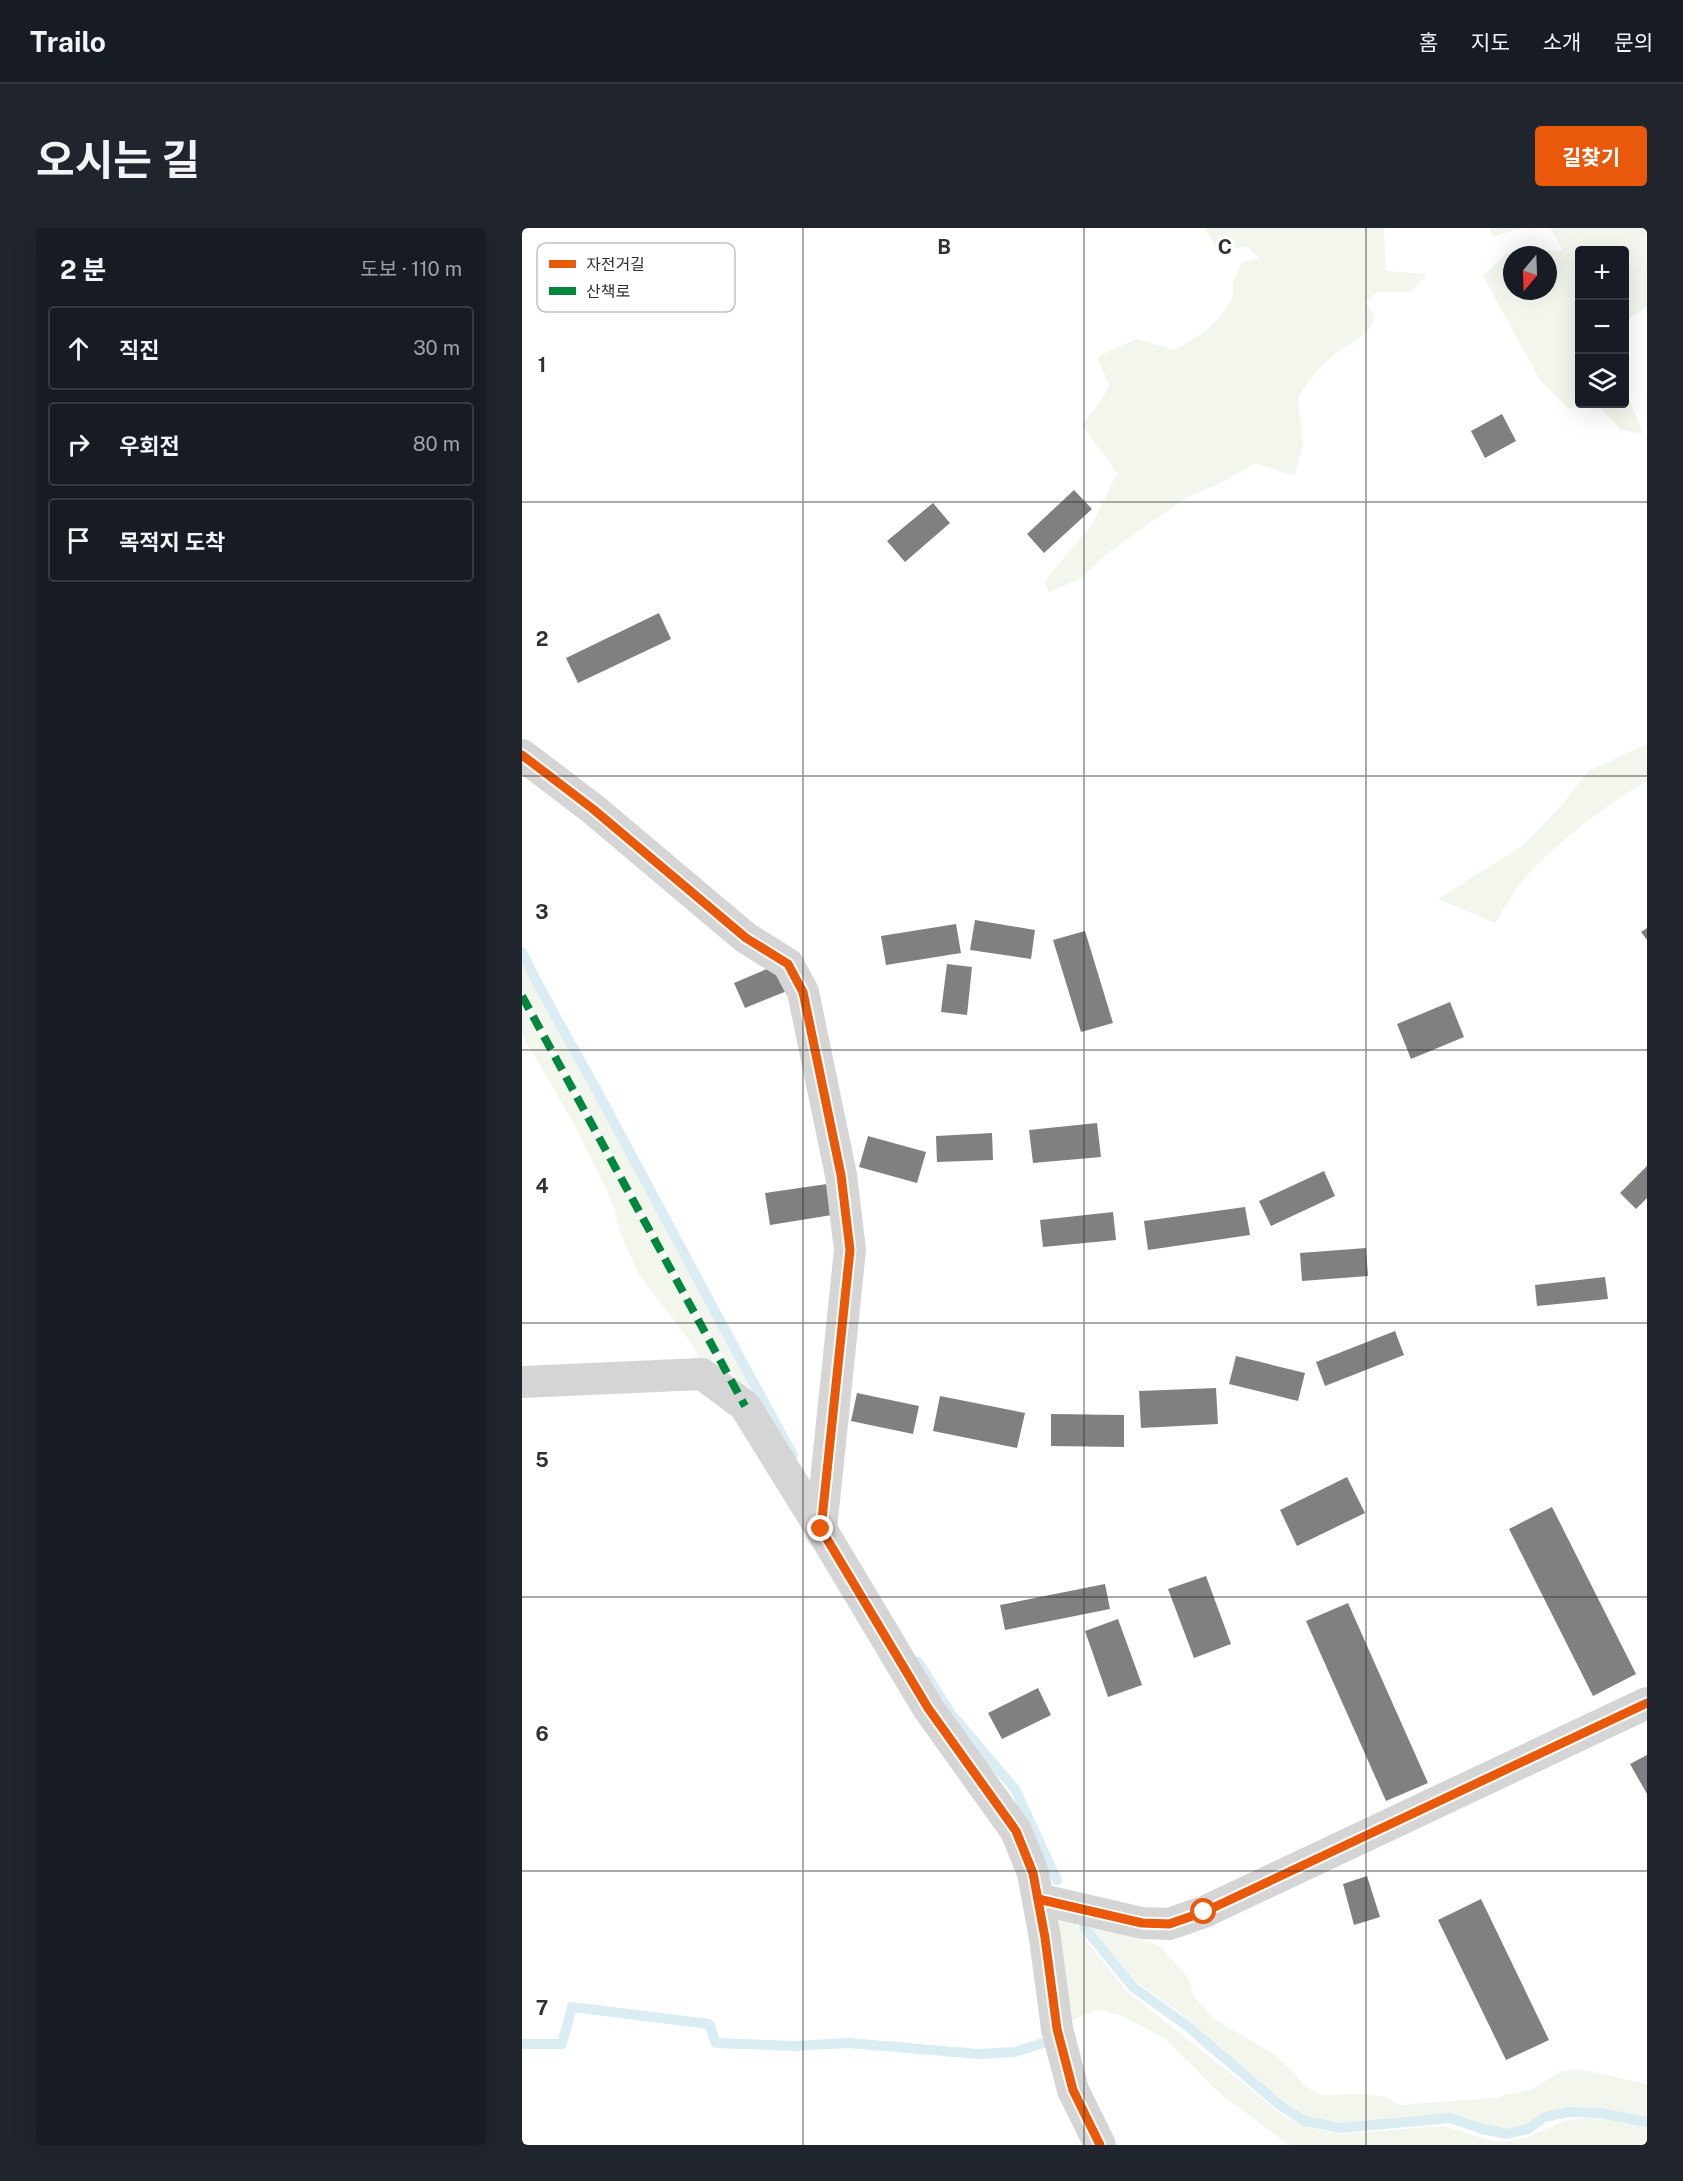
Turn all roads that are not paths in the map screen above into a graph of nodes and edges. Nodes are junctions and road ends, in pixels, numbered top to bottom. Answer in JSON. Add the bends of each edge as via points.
{"nodes":[{"id":1,"x":522,"y":755,"type":"edge"},
{"id":2,"x":522,"y":1382,"type":"edge"},
{"id":3,"x":821,"y":1529,"type":"junction"},
{"id":4,"x":1647,"y":1703,"type":"edge"},
{"id":5,"x":1038,"y":1899,"type":"junction"},
{"id":6,"x":1100,"y":2145,"type":"edge"}],
"edges":[{"from":1,"to":3,"type":"street","via":[[593,809],[746,938],[788,964],[803,992],[841,1175],[850,1250]]},
{"from":2,"to":3,"type":"street","via":[[702,1374],[746,1406]]},
{"from":3,"to":5,"type":"street","via":[[928,1708],[1016,1831]]},
{"from":4,"to":5,"type":"street","via":[[1204,1912],[1170,1924],[1142,1923]]},
{"from":5,"to":6,"type":"street","via":[[1057,2029],[1073,2090]]}]}
